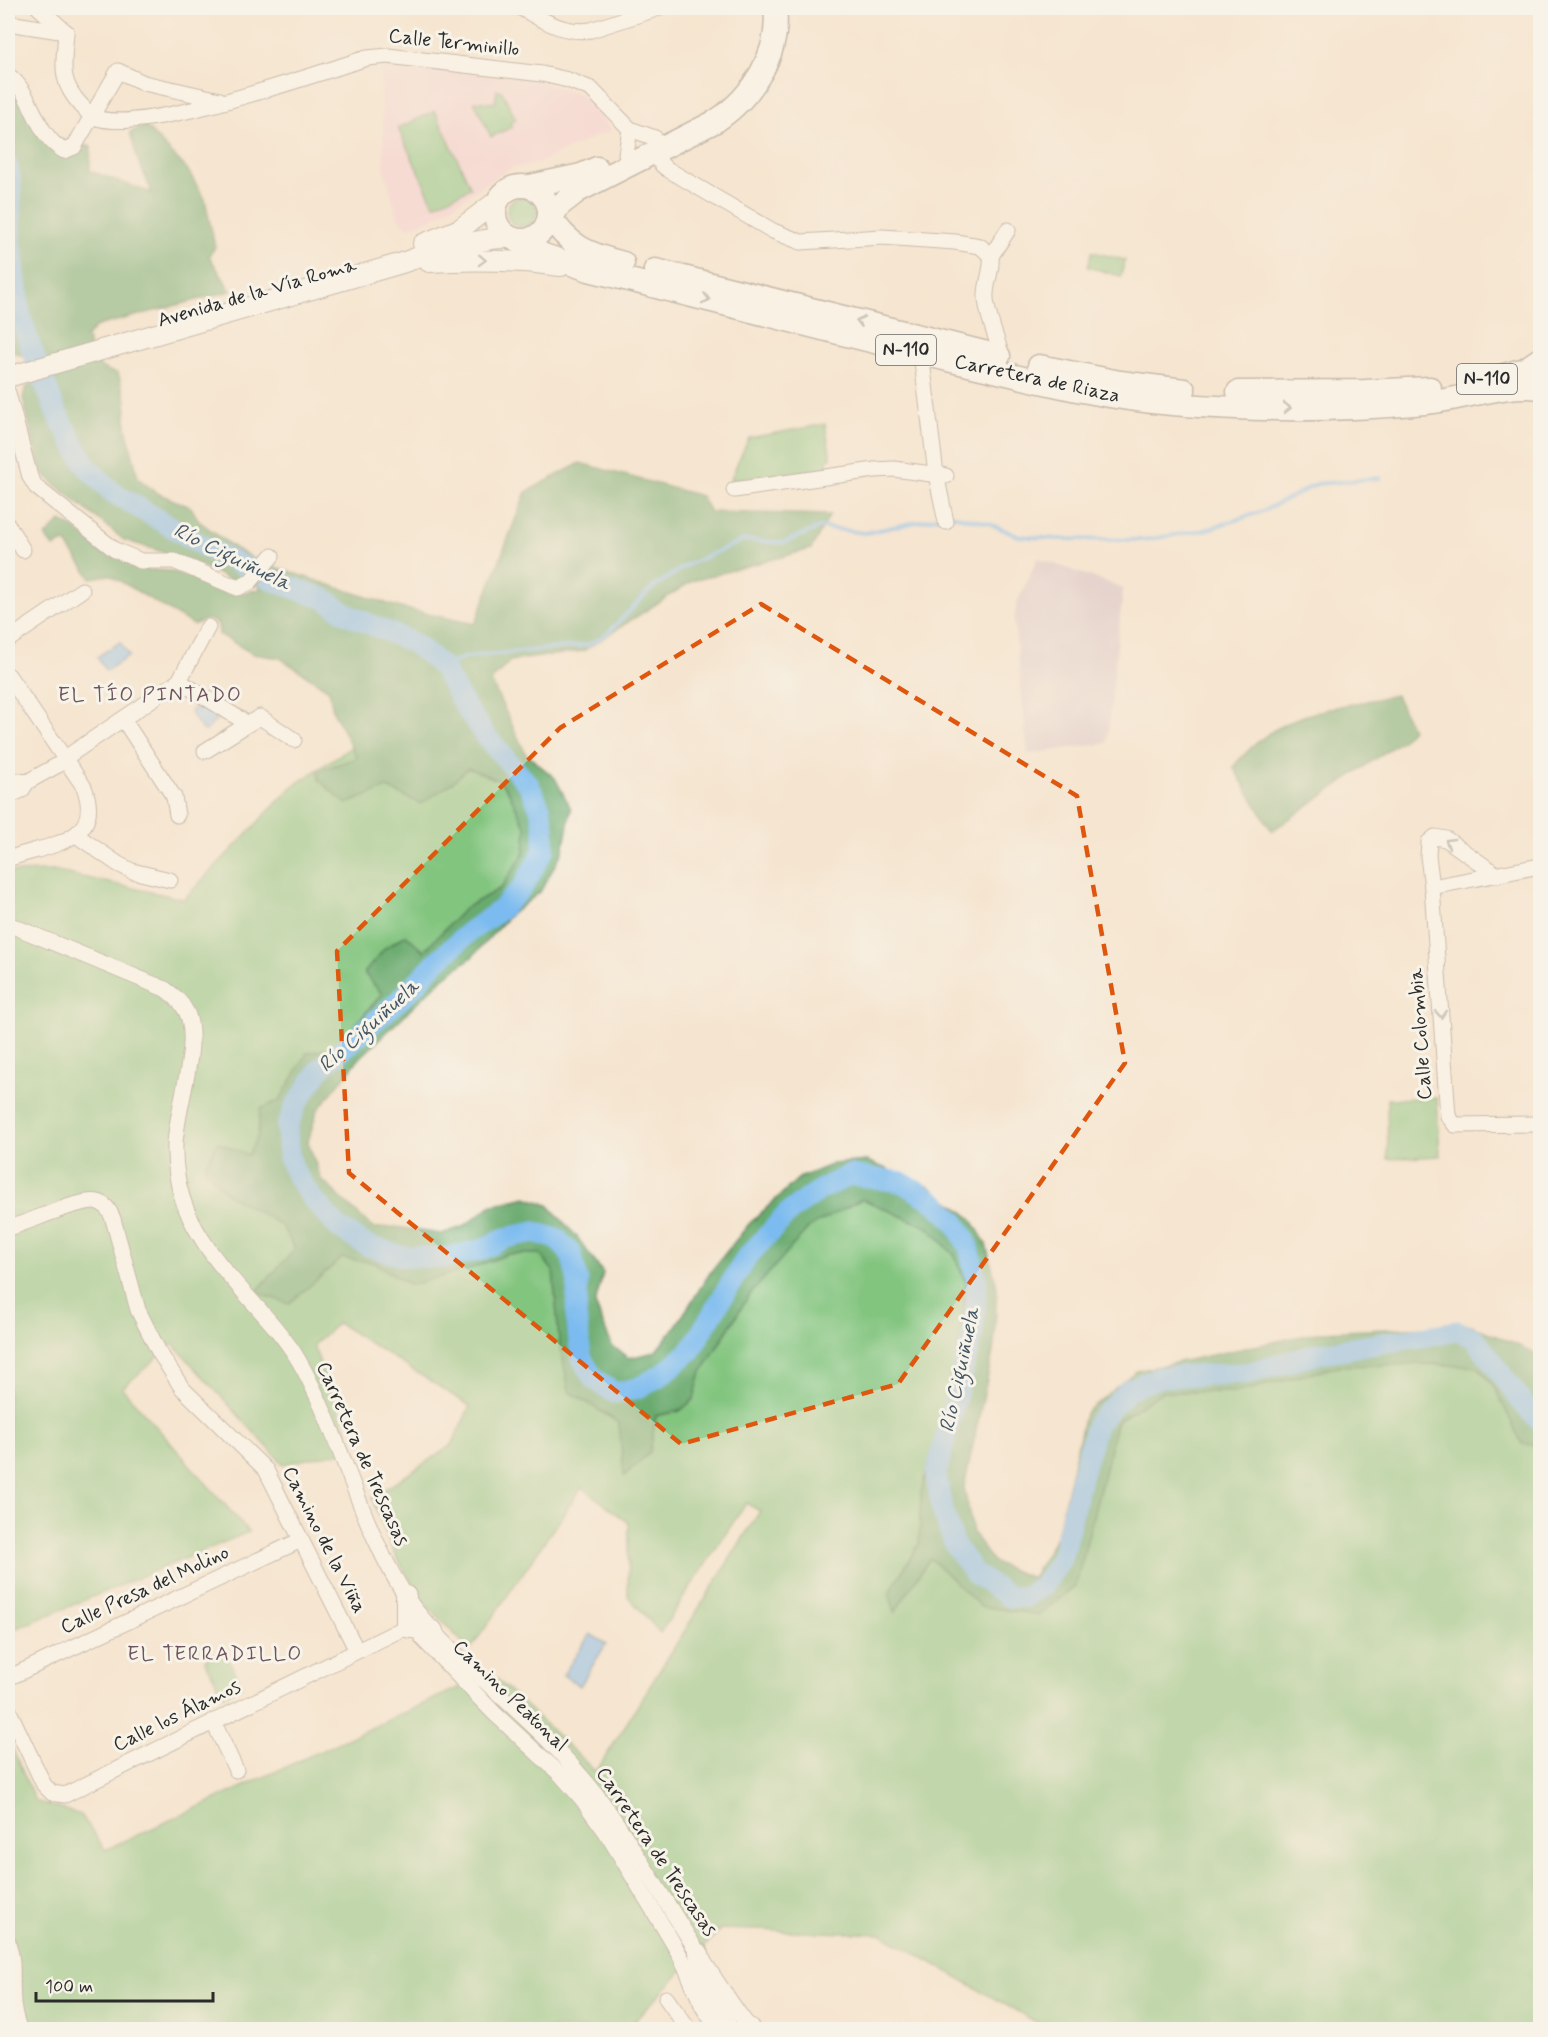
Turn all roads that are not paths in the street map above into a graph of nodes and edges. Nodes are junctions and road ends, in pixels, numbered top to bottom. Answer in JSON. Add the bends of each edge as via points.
{"nodes":[{"id":1,"x":39,"y":8,"type":"edge"},
{"id":2,"x":521,"y":8,"type":"edge"},
{"id":3,"x":659,"y":8,"type":"edge"},
{"id":4,"x":762,"y":8,"type":"edge"},
{"id":5,"x":775,"y":8,"type":"edge"},
{"id":6,"x":8,"y":23,"type":"edge"},
{"id":7,"x":66,"y":32,"type":"junction"},
{"id":8,"x":8,"y":75,"type":"edge"},
{"id":9,"x":224,"y":101,"type":"junction"},
{"id":10,"x":92,"y":116,"type":"junction"},
{"id":11,"x":630,"y":129,"type":"junction"},
{"id":12,"x":655,"y":145,"type":"junction"},
{"id":13,"x":626,"y":154,"type":"junction"},
{"id":14,"x":530,"y":186,"type":"junction"},
{"id":15,"x":578,"y":191,"type":"junction"},
{"id":16,"x":497,"y":201,"type":"junction"},
{"id":17,"x":549,"y":218,"type":"junction"},
{"id":18,"x":1008,"y":230,"type":"dead end"},
{"id":19,"x":511,"y":238,"type":"junction"},
{"id":20,"x":991,"y":256,"type":"junction"},
{"id":21,"x":402,"y":263,"type":"junction"},
{"id":22,"x":591,"y":263,"type":"junction"},
{"id":23,"x":95,"y":346,"type":"junction"},
{"id":24,"x":921,"y":353,"type":"junction"},
{"id":25,"x":1002,"y":357,"type":"junction"},
{"id":26,"x":1540,"y":359,"type":"edge"},
{"id":27,"x":15,"y":369,"type":"edge"},
{"id":28,"x":1540,"y":388,"type":"edge"},
{"id":29,"x":8,"y":393,"type":"edge"},
{"id":30,"x":1431,"y":395,"type":"junction"},
{"id":31,"x":941,"y":475,"type":"junction"},
{"id":32,"x":734,"y":490,"type":"dead end"},
{"id":33,"x":946,"y":522,"type":"dead end"},
{"id":34,"x":8,"y":525,"type":"edge"},
{"id":35,"x":23,"y":550,"type":"dead end"},
{"id":36,"x":269,"y":560,"type":"dead end"},
{"id":37,"x":82,"y":590,"type":"dead end"},
{"id":38,"x":208,"y":627,"type":"dead end"},
{"id":39,"x":8,"y":640,"type":"edge"},
{"id":40,"x":8,"y":675,"type":"edge"},
{"id":41,"x":179,"y":681,"type":"junction"},
{"id":42,"x":123,"y":719,"type":"junction"},
{"id":43,"x":248,"y":724,"type":"junction"},
{"id":44,"x":294,"y":740,"type":"dead end"},
{"id":45,"x":205,"y":751,"type":"dead end"},
{"id":46,"x":66,"y":759,"type":"junction"},
{"id":47,"x":8,"y":780,"type":"edge"},
{"id":48,"x":27,"y":782,"type":"junction"},
{"id":49,"x":8,"y":796,"type":"edge"},
{"id":50,"x":177,"y":815,"type":"dead end"},
{"id":51,"x":76,"y":835,"type":"junction"},
{"id":52,"x":8,"y":859,"type":"edge"},
{"id":53,"x":1540,"y":866,"type":"edge"},
{"id":54,"x":1497,"y":875,"type":"junction"},
{"id":55,"x":170,"y":880,"type":"dead end"},
{"id":56,"x":1432,"y":887,"type":"junction"},
{"id":57,"x":8,"y":924,"type":"edge"},
{"id":58,"x":1540,"y":1124,"type":"edge"},
{"id":59,"x":8,"y":1228,"type":"edge"},
{"id":60,"x":301,"y":1540,"type":"junction"},
{"id":61,"x":406,"y":1596,"type":"junction"},
{"id":62,"x":420,"y":1632,"type":"junction"},
{"id":63,"x":357,"y":1651,"type":"junction"},
{"id":64,"x":8,"y":1678,"type":"edge"},
{"id":65,"x":8,"y":1709,"type":"edge"},
{"id":66,"x":213,"y":1721,"type":"junction"},
{"id":67,"x":236,"y":1770,"type":"dead end"},
{"id":68,"x":8,"y":1941,"type":"edge"},
{"id":69,"x":699,"y":1954,"type":"junction"},
{"id":70,"x":666,"y":1998,"type":"dead end"},
{"id":71,"x":749,"y":2029,"type":"edge"},
{"id":72,"x":20,"y":2030,"type":"edge"},
{"id":73,"x":689,"y":2030,"type":"edge"},
{"id":74,"x":718,"y":2030,"type":"edge"},
{"id":75,"x":724,"y":2030,"type":"edge"}],
"edges":[{"from":1,"to":7,"type":"street"},
{"from":2,"to":3,"type":"street","via":[[551,25],[580,32]]},
{"from":4,"to":12,"type":"highway","via":[[762,32],[746,75],[721,102]]},
{"from":5,"to":12,"type":"highway","via":[[771,48],[751,90],[716,121]]},
{"from":6,"to":7,"type":"street"},
{"from":7,"to":10,"type":"street","via":[[64,78],[70,93]]},
{"from":8,"to":10,"type":"street","via":[[19,86],[41,130],[64,151],[74,147]]},
{"from":9,"to":10,"type":"street","name":"Calle Terminillo","via":[[149,119],[120,121]]},
{"from":9,"to":10,"type":"street","via":[[144,83],[118,71]]},
{"from":9,"to":11,"type":"street","name":"Calle Terminillo","via":[[367,58],[388,56],[568,80],[591,89]]},
{"from":11,"to":12,"type":"street","name":"Calle Terminillo"},
{"from":11,"to":13,"type":"street"},
{"from":12,"to":13,"type":"highway"},
{"from":12,"to":15,"type":"highway"},
{"from":12,"to":20,"type":"street","via":[[664,167],[784,237],[801,242],[882,237],[955,242],[980,246]]},
{"from":13,"to":14,"type":"highway","via":[[580,175]]},
{"from":14,"to":16,"type":"highway","via":[[513,187]]},
{"from":14,"to":17,"type":"highway","via":[[544,197]]},
{"from":15,"to":17,"type":"highway"},
{"from":15,"to":22,"type":"highway","via":[[573,206],[575,231]]},
{"from":16,"to":19,"type":"highway","via":[[496,221]]},
{"from":16,"to":23,"type":"main road","name":"Avenida de la Vía Roma","via":[[460,229],[415,246]]},
{"from":17,"to":19,"type":"highway","via":[[543,231],[532,238]]},
{"from":17,"to":22,"type":"highway","name":"Carretera de Riaza","number":"N-110"},
{"from":18,"to":20,"type":"street"},
{"from":19,"to":21,"type":"main road","name":"Avenida de la Vía Roma","via":[[471,242]]},
{"from":19,"to":22,"type":"highway","name":"Carretera de Riaza","number":"N-110","via":[[544,255]]},
{"from":20,"to":25,"type":"street","via":[[986,301]]},
{"from":21,"to":22,"type":"main road","name":"Avenida de la Vía Roma","number":"N-110","one_way":true},
{"from":21,"to":23,"type":"main road","name":"Avenida de la Vía Roma"},
{"from":22,"to":24,"type":"highway","name":"Carretera de Riaza","number":"N-110","one_way":true},
{"from":25,"to":22,"type":"highway","name":"Carretera de Riaza","number":"N-110","one_way":true},
{"from":23,"to":27,"type":"main road","name":"Avenida de la Vía Roma"},
{"from":24,"to":30,"type":"highway","name":"Carretera de Riaza","number":"N-110","one_way":true,"via":[[1077,390],[1172,404],[1228,408],[1387,406]]},
{"from":24,"to":31,"type":"street"},
{"from":25,"to":30,"type":"highway","name":"Carretera de Riaza","number":"N-110","via":[[1176,390]]},
{"from":26,"to":30,"type":"highway","number":"N-110","via":[[1525,369]]},
{"from":28,"to":30,"type":"highway","number":"N-110"},
{"from":29,"to":36,"type":"street","via":[[33,483],[110,547],[141,561],[174,561],[238,588],[250,582]]},
{"from":31,"to":32,"type":"street","via":[[875,470]]},
{"from":31,"to":33,"type":"street"},
{"from":34,"to":35,"type":"street"},
{"from":37,"to":39,"type":"street"},
{"from":38,"to":41,"type":"street"},
{"from":40,"to":46,"type":"street"},
{"from":41,"to":42,"type":"street"},
{"from":41,"to":43,"type":"street"},
{"from":42,"to":46,"type":"street"},
{"from":42,"to":50,"type":"street","via":[[174,797]]},
{"from":43,"to":44,"type":"street","via":[[260,717]]},
{"from":43,"to":45,"type":"street"},
{"from":46,"to":48,"type":"street"},
{"from":46,"to":51,"type":"street","via":[[88,801],[85,822]]},
{"from":47,"to":48,"type":"street"},
{"from":48,"to":49,"type":"street","via":[[21,791]]},
{"from":51,"to":52,"type":"street"},
{"from":51,"to":55,"type":"street","via":[[132,871]]},
{"from":53,"to":54,"type":"street"},
{"from":54,"to":56,"type":"street"},
{"from":54,"to":56,"type":"street","name":"Calle Colombia","one_way":true,"via":[[1446,839],[1435,837],[1428,848]]},
{"from":56,"to":58,"type":"street","name":"Calle Colombia","one_way":true,"via":[[1448,1116],[1455,1125]]},
{"from":57,"to":61,"type":"street","name":"Carretera de Trescasas","via":[[165,988],[186,1010],[193,1039],[175,1145],[178,1185],[185,1209],[210,1251],[283,1337],[300,1364],[373,1534]]},
{"from":59,"to":60,"type":"street","name":"Camino de la Viña","via":[[83,1202],[97,1201],[105,1206],[113,1219],[138,1310],[159,1352],[182,1388],[266,1470]]},
{"from":60,"to":63,"type":"street","name":"Camino de la Viña"},
{"from":60,"to":64,"type":"street","name":"Calle Presa del Molino"},
{"from":61,"to":62,"type":"main road"},
{"from":61,"to":62,"type":"street","name":"Carretera de Trescasas"},
{"from":62,"to":63,"type":"street","name":"Calle los Álamos"},
{"from":62,"to":69,"type":"street","name":"Carretera de Trescasas","via":[[495,1692],[580,1774],[613,1818]]},
{"from":62,"to":74,"type":"street","name":"Camino Peatonal","via":[[494,1713],[582,1799],[670,1938]]},
{"from":63,"to":66,"type":"street","name":"Calle los Álamos"},
{"from":65,"to":66,"type":"street","name":"Calle los Álamos","via":[[45,1785],[58,1795]]},
{"from":66,"to":67,"type":"street"},
{"from":68,"to":72,"type":"street","via":[[14,2015]]},
{"from":69,"to":71,"type":"street","name":"Carretera de Trescasas"},
{"from":69,"to":75,"type":"main road","via":[[705,1979],[725,2014]]},
{"from":70,"to":73,"type":"street"}]}
